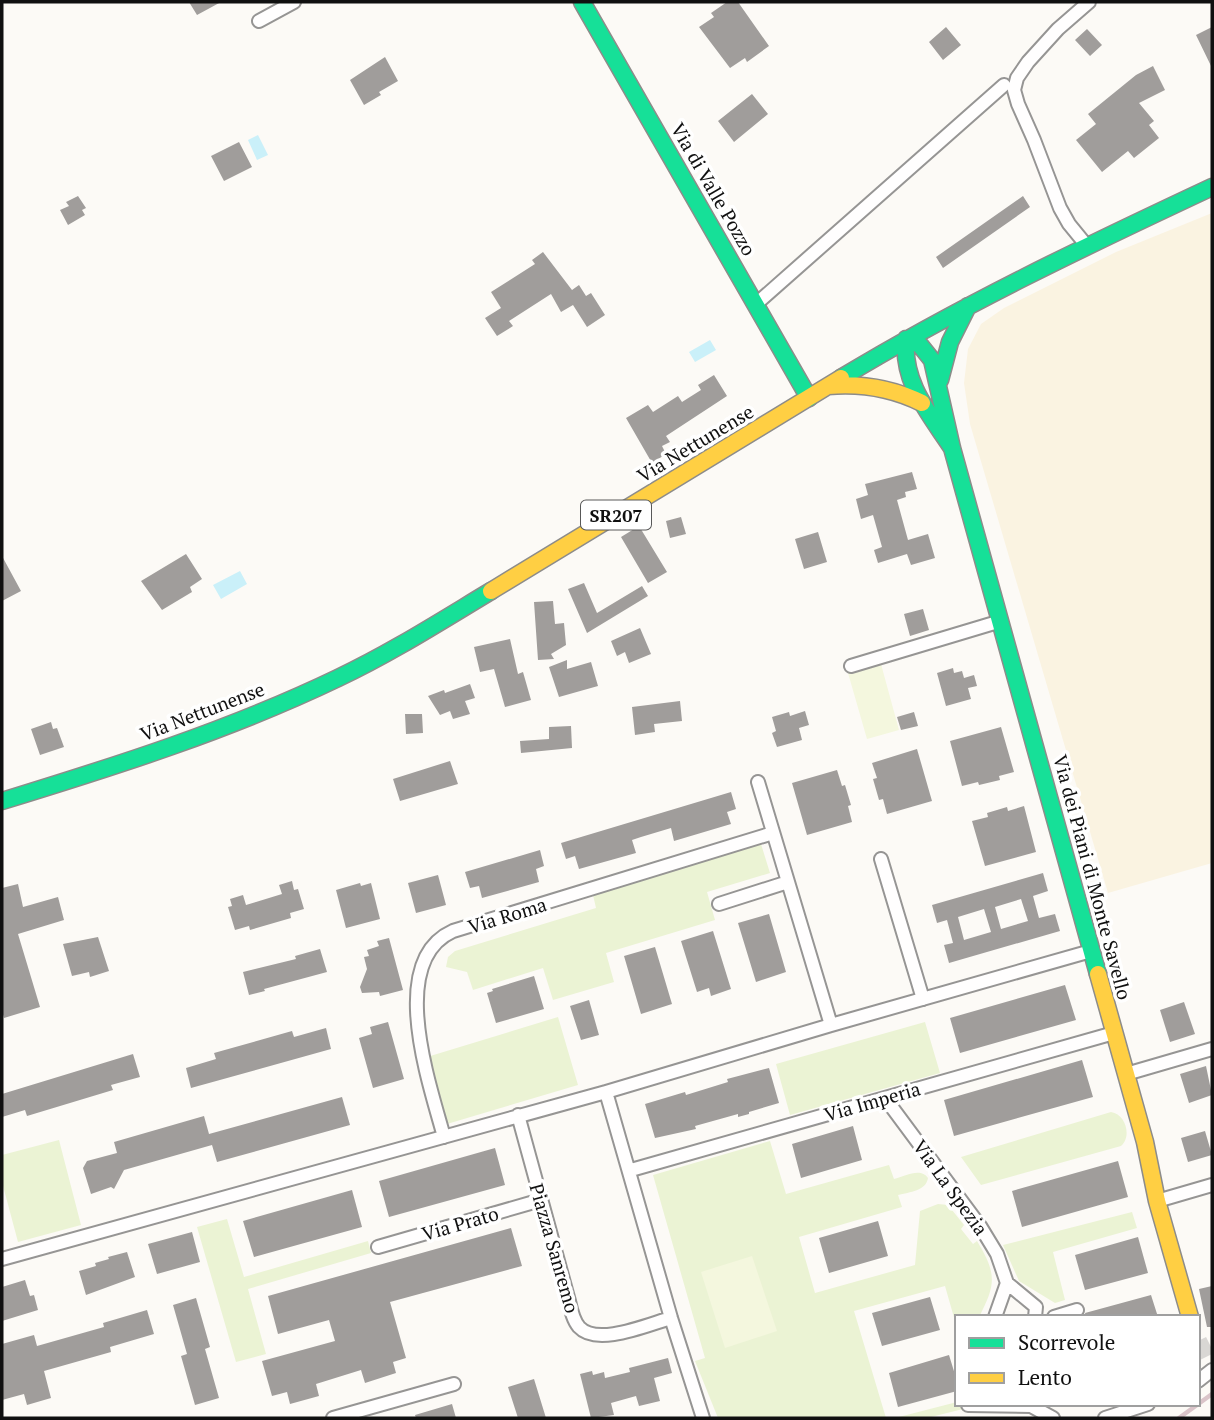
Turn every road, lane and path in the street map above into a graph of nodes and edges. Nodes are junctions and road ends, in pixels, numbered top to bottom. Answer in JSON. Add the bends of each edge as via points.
{"nodes":[{"id":1,"x":294,"y":2,"type":"edge"},
{"id":2,"x":582,"y":2,"type":"edge"},
{"id":3,"x":1089,"y":2,"type":"edge"},
{"id":4,"x":258,"y":21,"type":"dead end"},
{"id":5,"x":1004,"y":85,"type":"dead end"},
{"id":6,"x":1212,"y":187,"type":"edge"},
{"id":7,"x":1087,"y":246,"type":"junction"},
{"id":8,"x":755,"y":305,"type":"junction"},
{"id":9,"x":968,"y":306,"type":"junction"},
{"id":10,"x":906,"y":339,"type":"junction"},
{"id":11,"x":828,"y":386,"type":"junction"},
{"id":12,"x":939,"y":387,"type":"junction"},
{"id":13,"x":809,"y":398,"type":"junction"},
{"id":14,"x":922,"y":403,"type":"junction"},
{"id":15,"x":952,"y":448,"type":"junction"},
{"id":16,"x":1001,"y":621,"type":"junction"},
{"id":17,"x":851,"y":666,"type":"dead end"},
{"id":18,"x":758,"y":782,"type":"dead end"},
{"id":19,"x":2,"y":801,"type":"edge"},
{"id":20,"x":773,"y":833,"type":"junction"},
{"id":21,"x":881,"y":859,"type":"dead end"},
{"id":22,"x":788,"y":883,"type":"junction"},
{"id":23,"x":719,"y":904,"type":"dead end"},
{"id":24,"x":1091,"y":951,"type":"junction"},
{"id":25,"x":923,"y":999,"type":"junction"},
{"id":26,"x":831,"y":1025,"type":"junction"},
{"id":27,"x":1114,"y":1033,"type":"junction"},
{"id":28,"x":1212,"y":1049,"type":"edge"},
{"id":29,"x":1126,"y":1074,"type":"junction"},
{"id":30,"x":606,"y":1092,"type":"junction"},
{"id":31,"x":884,"y":1098,"type":"junction"},
{"id":32,"x":518,"y":1115,"type":"junction"},
{"id":33,"x":444,"y":1137,"type":"junction"},
{"id":34,"x":631,"y":1170,"type":"junction"},
{"id":35,"x":1212,"y":1185,"type":"edge"},
{"id":36,"x":541,"y":1200,"type":"junction"},
{"id":37,"x":1157,"y":1201,"type":"junction"},
{"id":38,"x":378,"y":1247,"type":"dead end"},
{"id":39,"x":2,"y":1259,"type":"edge"},
{"id":40,"x":1007,"y":1283,"type":"junction"},
{"id":41,"x":1077,"y":1310,"type":"dead end"},
{"id":42,"x":1036,"y":1312,"type":"edge"},
{"id":43,"x":996,"y":1315,"type":"edge"},
{"id":44,"x":1059,"y":1315,"type":"edge"},
{"id":45,"x":1189,"y":1315,"type":"edge"},
{"id":46,"x":671,"y":1318,"type":"junction"},
{"id":47,"x":454,"y":1384,"type":"dead end"},
{"id":48,"x":1033,"y":1406,"type":"edge"},
{"id":49,"x":1142,"y":1406,"type":"edge"},
{"id":50,"x":333,"y":1418,"type":"edge"},
{"id":51,"x":703,"y":1418,"type":"edge"},
{"id":52,"x":1053,"y":1418,"type":"edge"},
{"id":53,"x":1105,"y":1418,"type":"edge"}],
"edges":[{"from":1,"to":4,"type":"street"},
{"from":2,"to":8,"type":"street","name":"Via di Valle Pozzo"},
{"from":3,"to":7,"type":"street","via":[[1028,62],[1014,90],[1060,208]]},
{"from":5,"to":8,"type":"street"},
{"from":6,"to":7,"type":"street","name":"Via Nettunense","number":"SR207"},
{"from":7,"to":9,"type":"street","name":"Via Nettunense","number":"SR207"},
{"from":8,"to":13,"type":"street","name":"Via di Valle Pozzo"},
{"from":9,"to":10,"type":"street","name":"Via Nettunense","number":"SR207"},
{"from":9,"to":12,"type":"street","via":[[950,342]]},
{"from":10,"to":11,"type":"street","name":"Via Nettunense","number":"SR207"},
{"from":10,"to":12,"type":"street","via":[[930,354]]},
{"from":10,"to":14,"type":"street","via":[[904,362]]},
{"from":11,"to":13,"type":"street","name":"Via Nettunense","number":"SR207"},
{"from":11,"to":14,"type":"street","via":[[876,386]]},
{"from":12,"to":15,"type":"street"},
{"from":13,"to":19,"type":"street","name":"Via Nettunense","number":"SR207","via":[[413,638],[340,677],[171,746]]},
{"from":14,"to":15,"type":"street"},
{"from":15,"to":16,"type":"street","name":"Via dei Piani di Monte Savello"},
{"from":16,"to":17,"type":"street"},
{"from":16,"to":24,"type":"street","name":"Via dei Piani di Monte Savello"},
{"from":18,"to":20,"type":"street"},
{"from":20,"to":22,"type":"street"},
{"from":20,"to":33,"type":"street","name":"Via Roma","via":[[439,939],[423,967],[417,1016],[422,1056]]},
{"from":21,"to":25,"type":"street"},
{"from":22,"to":23,"type":"street"},
{"from":22,"to":26,"type":"street"},
{"from":24,"to":25,"type":"street"},
{"from":24,"to":27,"type":"street","name":"Via dei Piani di Monte Savello"},
{"from":25,"to":26,"type":"street"},
{"from":26,"to":30,"type":"street"},
{"from":27,"to":29,"type":"street","name":"Via dei Piani di Monte Savello"},
{"from":27,"to":31,"type":"street","name":"Via Imperia"},
{"from":28,"to":29,"type":"street"},
{"from":29,"to":37,"type":"street","name":"Via dei Piani di Monte Savello"},
{"from":30,"to":32,"type":"street"},
{"from":30,"to":34,"type":"street"},
{"from":31,"to":34,"type":"street","name":"Via Imperia"},
{"from":31,"to":40,"type":"street","name":"Via La Spezia","via":[[981,1226]]},
{"from":32,"to":33,"type":"street"},
{"from":32,"to":36,"type":"street","name":"Piazza Sanremo"},
{"from":33,"to":39,"type":"street"},
{"from":34,"to":46,"type":"street"},
{"from":35,"to":37,"type":"street"},
{"from":36,"to":38,"type":"street","name":"Via Prato"},
{"from":36,"to":46,"type":"street","name":"Piazza Sanremo","via":[[581,1329],[606,1336]]},
{"from":37,"to":45,"type":"street","name":"Via dei Piani di Monte Savello"},
{"from":40,"to":42,"type":"street"},
{"from":40,"to":43,"type":"street"},
{"from":41,"to":44,"type":"street"},
{"from":46,"to":51,"type":"street"},
{"from":47,"to":50,"type":"street"},
{"from":48,"to":52,"type":"street"},
{"from":49,"to":53,"type":"street"}]}
